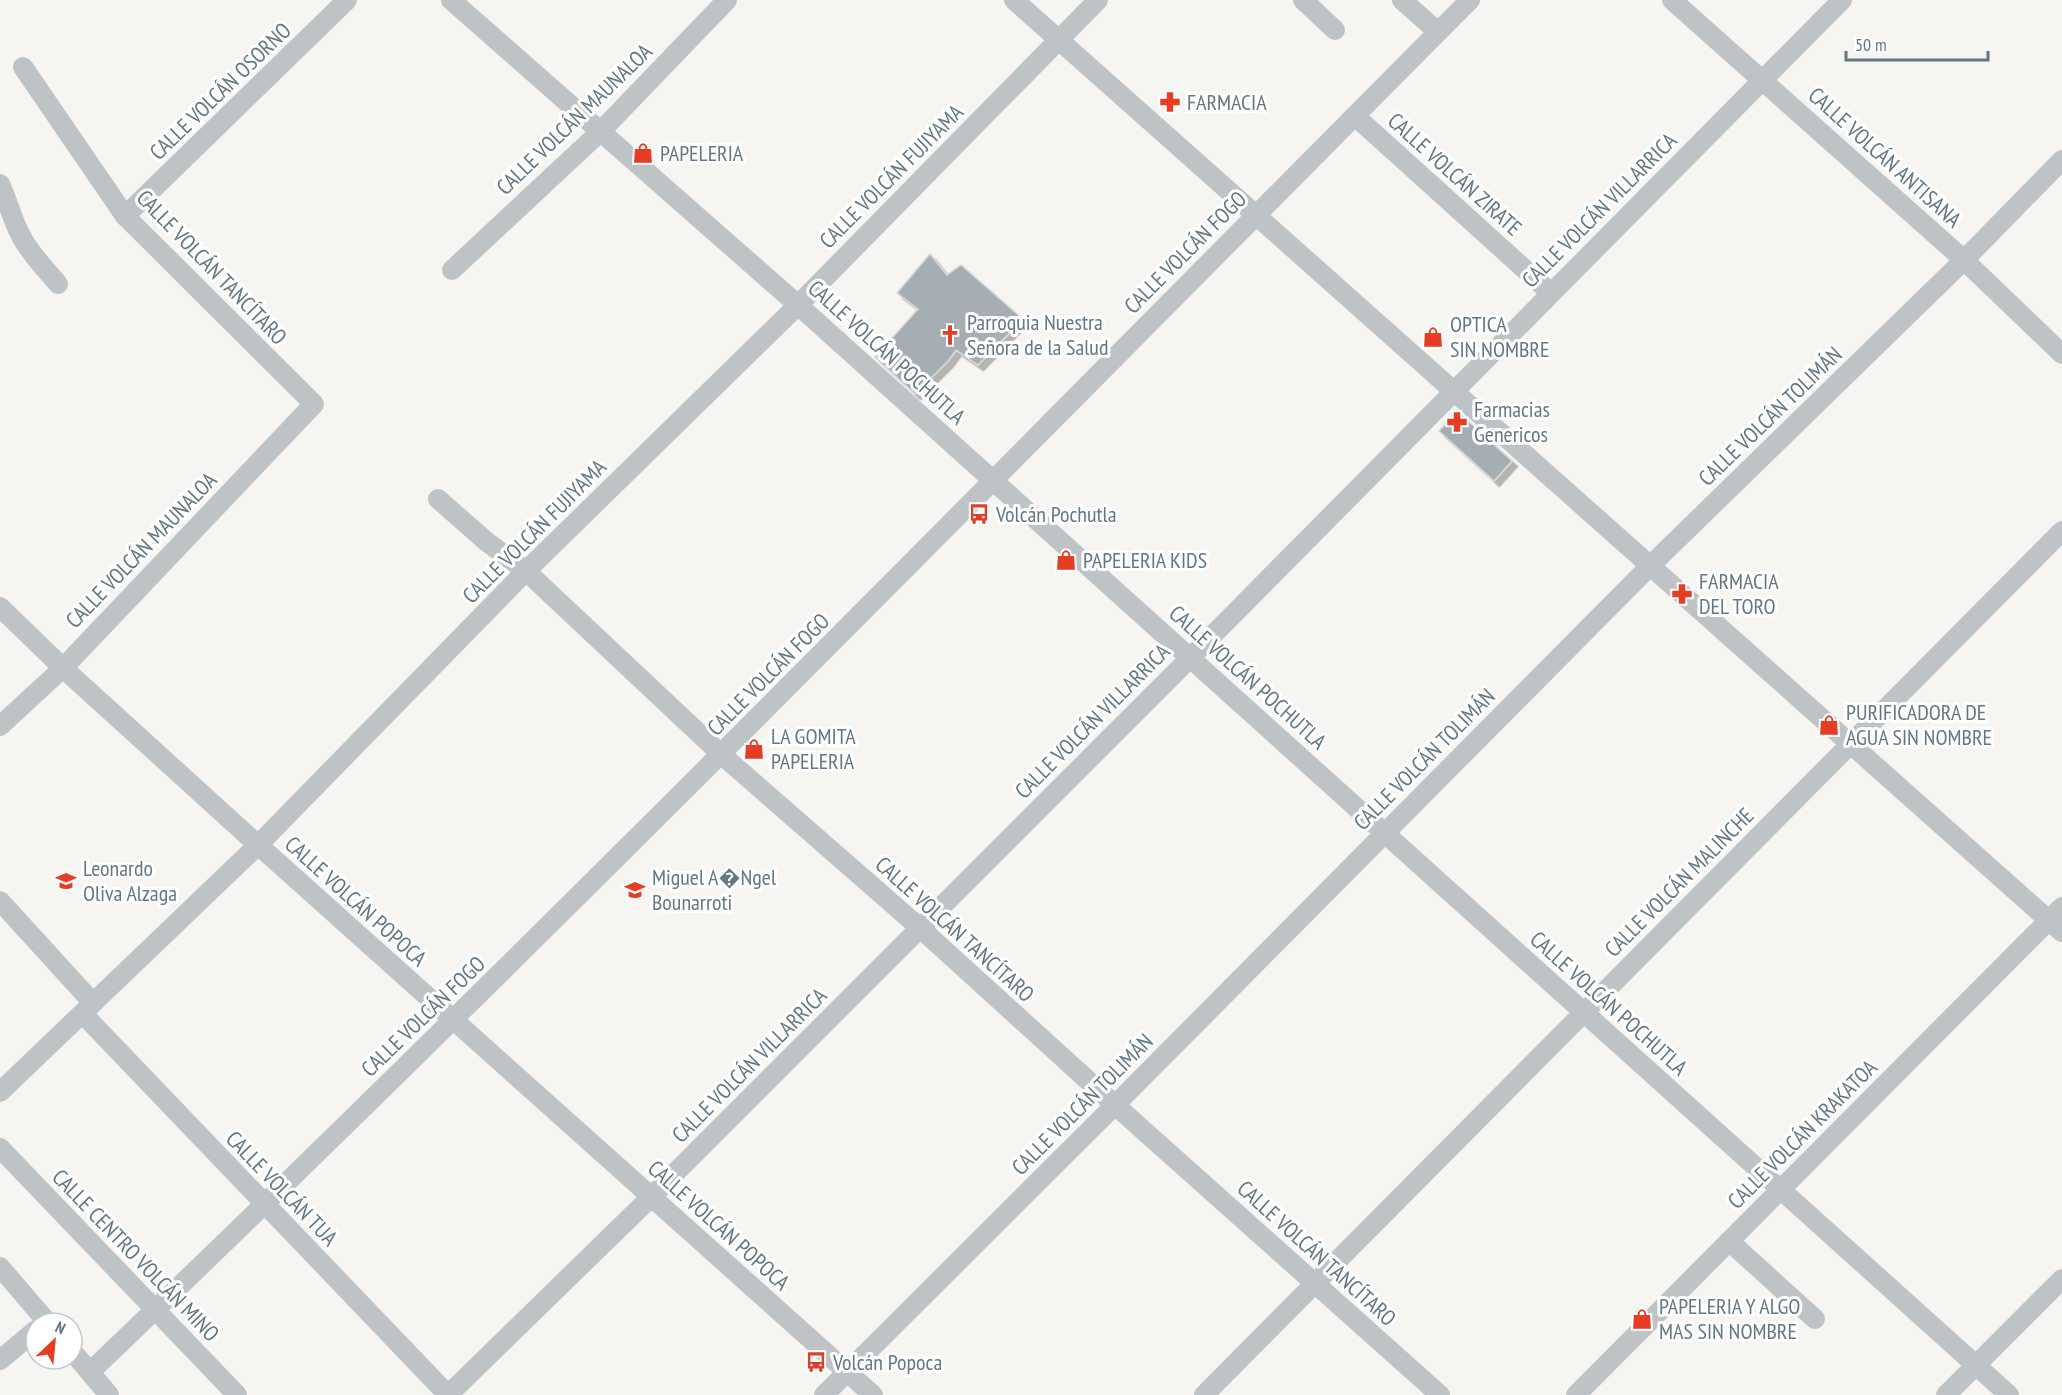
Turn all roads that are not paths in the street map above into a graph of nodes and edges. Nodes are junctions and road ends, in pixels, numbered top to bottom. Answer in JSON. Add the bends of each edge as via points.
{"nodes":[{"id":1,"x":347,"y":0,"type":"edge"},
{"id":2,"x":451,"y":0,"type":"edge"},
{"id":3,"x":727,"y":0,"type":"edge"},
{"id":4,"x":1014,"y":0,"type":"edge"},
{"id":5,"x":1098,"y":0,"type":"edge"},
{"id":6,"x":1303,"y":0,"type":"edge"},
{"id":7,"x":1402,"y":0,"type":"edge"},
{"id":8,"x":1470,"y":0,"type":"edge"},
{"id":9,"x":1672,"y":0,"type":"edge"},
{"id":10,"x":1842,"y":0,"type":"edge"},
{"id":11,"x":1335,"y":30,"type":"dead end"},
{"id":12,"x":1438,"y":32,"type":"junction"},
{"id":13,"x":1060,"y":40,"type":"junction"},
{"id":14,"x":23,"y":67,"type":"dead end"},
{"id":15,"x":1762,"y":80,"type":"junction"},
{"id":16,"x":1354,"y":116,"type":"junction"},
{"id":17,"x":600,"y":131,"type":"junction"},
{"id":18,"x":2062,"y":160,"type":"edge"},
{"id":19,"x":0,"y":184,"type":"edge"},
{"id":20,"x":1256,"y":215,"type":"junction"},
{"id":21,"x":125,"y":216,"type":"junction"},
{"id":22,"x":1964,"y":261,"type":"junction"},
{"id":23,"x":452,"y":270,"type":"dead end"},
{"id":24,"x":58,"y":284,"type":"dead end"},
{"id":25,"x":1551,"y":293,"type":"junction"},
{"id":26,"x":798,"y":304,"type":"junction"},
{"id":27,"x":2062,"y":354,"type":"edge"},
{"id":28,"x":1454,"y":391,"type":"junction"},
{"id":29,"x":314,"y":404,"type":"joint"},
{"id":30,"x":993,"y":481,"type":"junction"},
{"id":31,"x":438,"y":499,"type":"dead end"},
{"id":32,"x":2062,"y":531,"type":"edge"},
{"id":33,"x":1651,"y":566,"type":"junction"},
{"id":34,"x":526,"y":571,"type":"junction"},
{"id":35,"x":0,"y":606,"type":"edge"},
{"id":36,"x":1190,"y":658,"type":"junction"},
{"id":37,"x":63,"y":668,"type":"junction"},
{"id":38,"x":0,"y":726,"type":"edge"},
{"id":39,"x":1852,"y":743,"type":"junction"},
{"id":40,"x":722,"y":755,"type":"junction"},
{"id":41,"x":1384,"y":832,"type":"junction"},
{"id":42,"x":258,"y":845,"type":"junction"},
{"id":43,"x":0,"y":901,"type":"edge"},
{"id":44,"x":2058,"y":920,"type":"edge"},
{"id":45,"x":919,"y":927,"type":"junction"},
{"id":46,"x":88,"y":1008,"type":"junction"},
{"id":47,"x":1583,"y":1011,"type":"junction"},
{"id":48,"x":454,"y":1020,"type":"junction"},
{"id":49,"x":0,"y":1092,"type":"edge"},
{"id":50,"x":1115,"y":1106,"type":"junction"},
{"id":51,"x":0,"y":1148,"type":"edge"},
{"id":52,"x":1781,"y":1190,"type":"junction"},
{"id":53,"x":651,"y":1197,"type":"junction"},
{"id":54,"x":265,"y":1204,"type":"junction"},
{"id":55,"x":1729,"y":1242,"type":"junction"},
{"id":56,"x":0,"y":1267,"type":"edge"},
{"id":57,"x":2062,"y":1279,"type":"edge"},
{"id":58,"x":1315,"y":1284,"type":"junction"},
{"id":59,"x":155,"y":1310,"type":"junction"},
{"id":60,"x":34,"y":1311,"type":"edge"},
{"id":61,"x":1815,"y":1319,"type":"dead end"},
{"id":62,"x":24,"y":1340,"type":"edge"},
{"id":63,"x":0,"y":1360,"type":"edge"},
{"id":64,"x":84,"y":1365,"type":"edge"},
{"id":65,"x":1976,"y":1365,"type":"junction"},
{"id":66,"x":90,"y":1372,"type":"junction"},
{"id":67,"x":847,"y":1372,"type":"junction"},
{"id":68,"x":109,"y":1395,"type":"edge"},
{"id":69,"x":237,"y":1395,"type":"edge"},
{"id":70,"x":448,"y":1395,"type":"edge"},
{"id":71,"x":824,"y":1395,"type":"edge"},
{"id":72,"x":873,"y":1395,"type":"edge"},
{"id":73,"x":1204,"y":1395,"type":"edge"},
{"id":74,"x":1440,"y":1395,"type":"edge"},
{"id":75,"x":1576,"y":1395,"type":"edge"},
{"id":76,"x":1946,"y":1395,"type":"edge"},
{"id":77,"x":2009,"y":1395,"type":"edge"}],
"edges":[{"from":1,"to":21,"type":"street","name":"CALLE VOLCÁN OSORNO"},
{"from":2,"to":17,"type":"street","name":"CALLE VOLCÁN POCHUTLA"},
{"from":3,"to":17,"type":"street","name":"CALLE VOLCÁN MAUNALOA"},
{"from":4,"to":13,"type":"street"},
{"from":5,"to":13,"type":"street","name":"CALLE VOLCÁN FUJIYAMA"},
{"from":6,"to":11,"type":"street"},
{"from":7,"to":12,"type":"street"},
{"from":8,"to":12,"type":"street","name":"CALLE VOLCÁN FOGO"},
{"from":9,"to":15,"type":"street","name":"CALLE VOLCÁN ANTISANA"},
{"from":10,"to":15,"type":"street","name":"CALLE VOLCÁN VILLARRICA"},
{"from":12,"to":16,"type":"street","name":"CALLE VOLCÁN FOGO"},
{"from":13,"to":20,"type":"street"},
{"from":13,"to":26,"type":"street","name":"CALLE VOLCÁN FUJIYAMA"},
{"from":14,"to":21,"type":"street","name":"CALLE VOLCÁN TANCÍTARO"},
{"from":15,"to":22,"type":"street","name":"CALLE VOLCÁN ANTISANA"},
{"from":15,"to":25,"type":"street","name":"CALLE VOLCÁN VILLARRICA"},
{"from":16,"to":20,"type":"street","name":"CALLE VOLCÁN FOGO"},
{"from":16,"to":25,"type":"street","name":"CALLE VOLCÁN ZIRATE"},
{"from":17,"to":23,"type":"street","name":"CALLE VOLCÁN MAUNALOA"},
{"from":17,"to":26,"type":"street","name":"CALLE VOLCÁN POCHUTLA"},
{"from":18,"to":22,"type":"street","name":"CALLE VOLCÁN TOLIMÁN"},
{"from":19,"to":24,"type":"street","via":[[29,249]]},
{"from":20,"to":28,"type":"street"},
{"from":20,"to":30,"type":"street","name":"CALLE VOLCÁN FOGO"},
{"from":21,"to":29,"type":"street","name":"CALLE VOLCÁN TANCÍTARO"},
{"from":22,"to":27,"type":"street","name":"CALLE VOLCÁN ANTISANA"},
{"from":22,"to":33,"type":"street","name":"CALLE VOLCÁN TOLIMÁN"},
{"from":25,"to":28,"type":"street","name":"CALLE VOLCÁN VILLARRICA"},
{"from":26,"to":30,"type":"street","name":"CALLE VOLCÁN POCHUTLA"},
{"from":26,"to":34,"type":"street","name":"CALLE VOLCÁN FUJIYAMA"},
{"from":28,"to":33,"type":"street"},
{"from":28,"to":36,"type":"street","name":"CALLE VOLCÁN VILLARRICA"},
{"from":29,"to":37,"type":"street","name":"CALLE VOLCÁN MAUNALOA"},
{"from":30,"to":36,"type":"street","name":"CALLE VOLCÁN POCHUTLA"},
{"from":30,"to":40,"type":"street","name":"CALLE VOLCÁN FOGO"},
{"from":31,"to":34,"type":"street","name":"CALLE VOLCÁN TANCÍTARO"},
{"from":32,"to":39,"type":"street","name":"CALLE VOLCÁN MALINCHE"},
{"from":33,"to":39,"type":"street"},
{"from":33,"to":41,"type":"street","name":"CALLE VOLCÁN TOLIMÁN"},
{"from":34,"to":40,"type":"street","name":"CALLE VOLCÁN TANCÍTARO"},
{"from":34,"to":42,"type":"street","name":"CALLE VOLCÁN FUJIYAMA"},
{"from":35,"to":37,"type":"street","name":"CALLE VOLCÁN POPOCA"},
{"from":36,"to":41,"type":"street","name":"CALLE VOLCÁN POCHUTLA"},
{"from":36,"to":45,"type":"street","name":"CALLE VOLCÁN VILLARRICA"},
{"from":37,"to":38,"type":"street","name":"CALLE VOLCÁN MAUNALOA"},
{"from":37,"to":42,"type":"street","name":"CALLE VOLCÁN POPOCA"},
{"from":39,"to":44,"type":"street"},
{"from":39,"to":47,"type":"street","name":"CALLE VOLCÁN MALINCHE"},
{"from":40,"to":45,"type":"street","name":"CALLE VOLCÁN TANCÍTARO"},
{"from":40,"to":48,"type":"street","name":"CALLE VOLCÁN FOGO"},
{"from":41,"to":47,"type":"street","name":"CALLE VOLCÁN POCHUTLA"},
{"from":41,"to":50,"type":"street","name":"CALLE VOLCÁN TOLIMÁN"},
{"from":42,"to":46,"type":"street","name":"CALLE VOLCÁN FUJIYAMA"},
{"from":42,"to":48,"type":"street","name":"CALLE VOLCÁN POPOCA"},
{"from":43,"to":46,"type":"street","name":"CALLE VOLCÁN TUA"},
{"from":44,"to":52,"type":"street","name":"CALLE VOLCÁN KRAKATOA"},
{"from":45,"to":50,"type":"street","name":"CALLE VOLCÁN TANCÍTARO"},
{"from":45,"to":53,"type":"street","name":"CALLE VOLCÁN VILLARRICA"},
{"from":46,"to":49,"type":"street","name":"CALLE VOLCÁN FUJIYAMA"},
{"from":46,"to":54,"type":"street","name":"CALLE VOLCÁN TUA"},
{"from":47,"to":52,"type":"street","name":"CALLE VOLCÁN POCHUTLA"},
{"from":47,"to":58,"type":"street","name":"CALLE VOLCÁN MALINCHE"},
{"from":48,"to":53,"type":"street","name":"CALLE VOLCÁN POPOCA"},
{"from":48,"to":54,"type":"street","name":"CALLE VOLCÁN FOGO"},
{"from":50,"to":58,"type":"street","name":"CALLE VOLCÁN TANCÍTARO"},
{"from":50,"to":67,"type":"street","name":"CALLE VOLCÁN TOLIMÁN"},
{"from":51,"to":59,"type":"street","name":"CALLE CENTRO VOLCÁN MINO"},
{"from":52,"to":55,"type":"street","name":"CALLE VOLCÁN KRAKATOA"},
{"from":52,"to":65,"type":"street","name":"CALLE VOLCÁN POCHUTLA"},
{"from":53,"to":67,"type":"street","name":"CALLE VOLCÁN POPOCA"},
{"from":53,"to":70,"type":"street","name":"CALLE VOLCÁN VILLARRICA"},
{"from":54,"to":59,"type":"street","name":"CALLE VOLCÁN FOGO"},
{"from":54,"to":70,"type":"street","name":"CALLE VOLCÁN TUA"},
{"from":55,"to":61,"type":"street"},
{"from":55,"to":75,"type":"street","name":"CALLE VOLCÁN KRAKATOA"},
{"from":56,"to":60,"type":"street"},
{"from":57,"to":65,"type":"street"},
{"from":58,"to":73,"type":"street","name":"CALLE VOLCÁN MALINCHE"},
{"from":58,"to":74,"type":"street","name":"CALLE VOLCÁN TANCÍTARO"},
{"from":59,"to":66,"type":"street","name":"CALLE VOLCÁN FOGO"},
{"from":59,"to":69,"type":"street","name":"CALLE CENTRO VOLCÁN MINO"},
{"from":62,"to":63,"type":"street"},
{"from":64,"to":66,"type":"street"},
{"from":65,"to":76,"type":"street"},
{"from":65,"to":77,"type":"street","name":"CALLE VOLCÁN POCHUTLA"},
{"from":66,"to":68,"type":"street"},
{"from":67,"to":71,"type":"street","name":"CALLE VOLCÁN TOLIMÁN"},
{"from":67,"to":72,"type":"street","name":"CALLE VOLCÁN POPOCA"}]}
